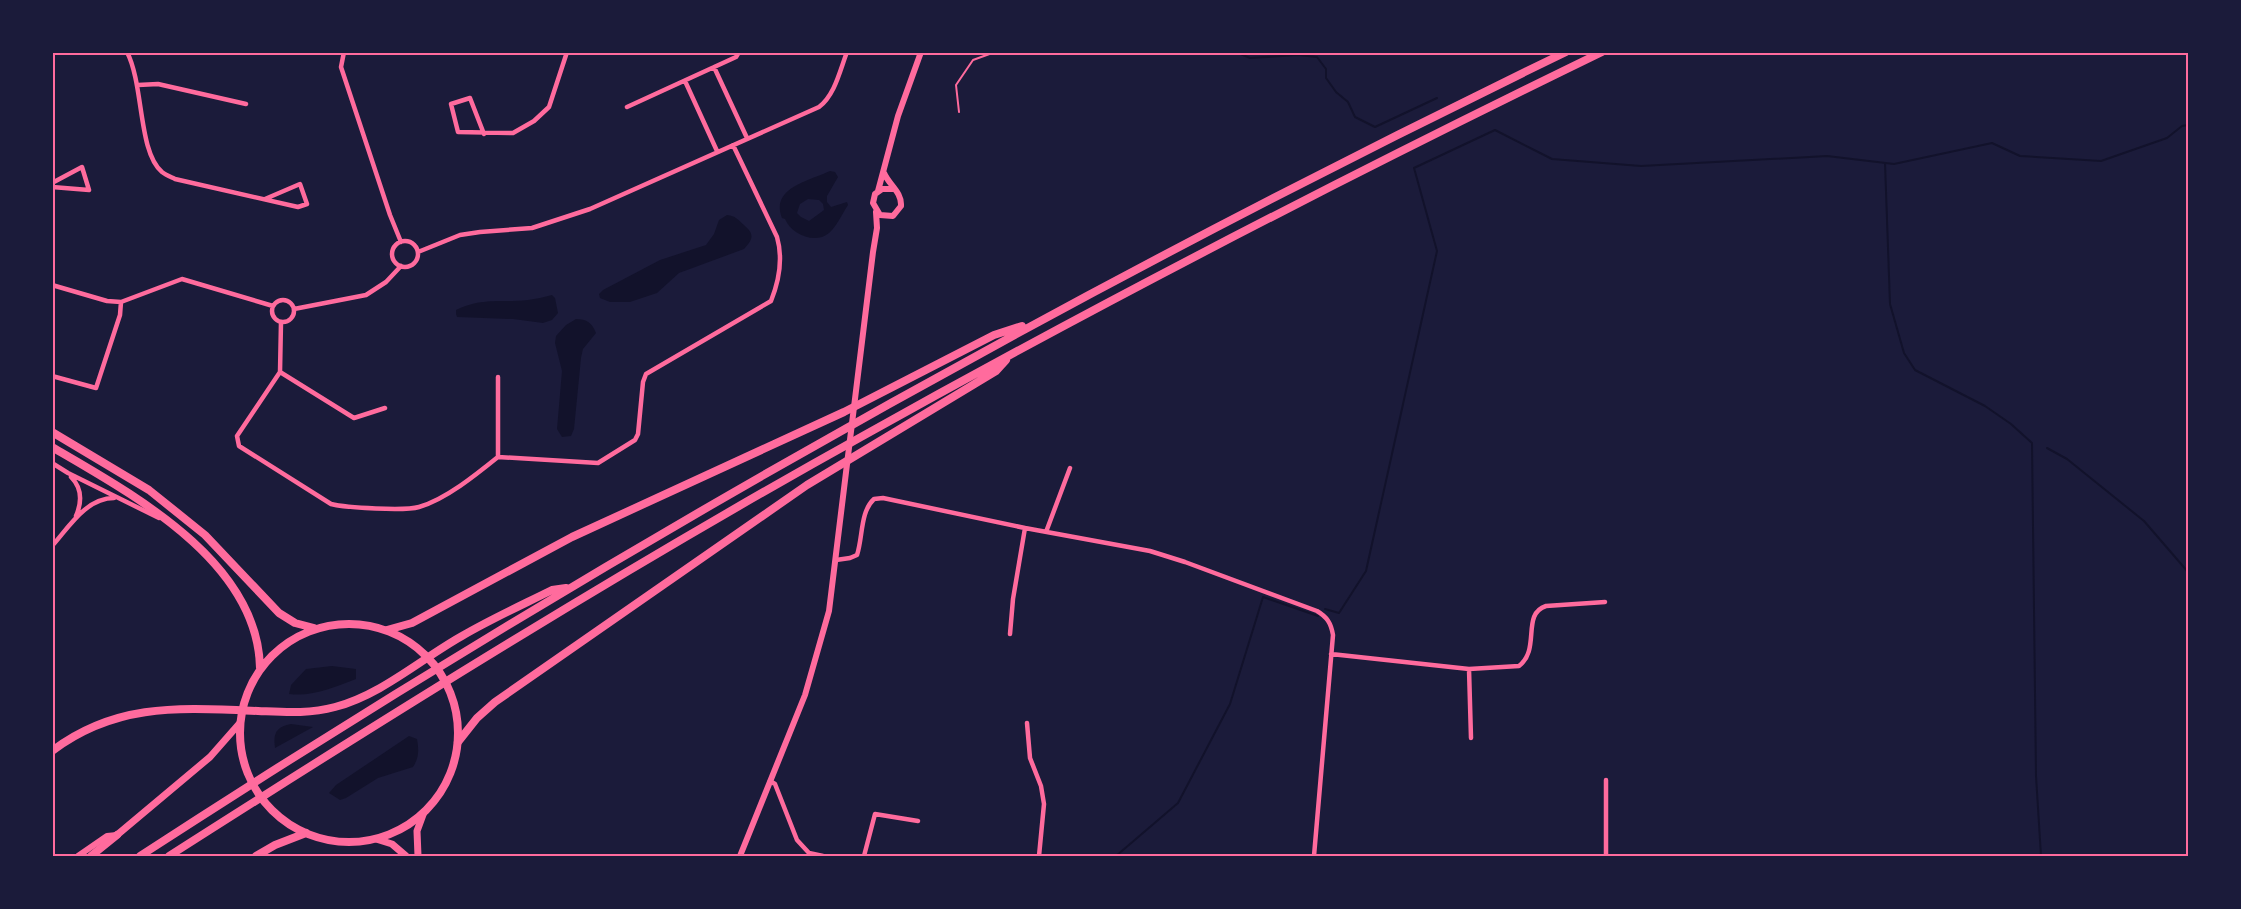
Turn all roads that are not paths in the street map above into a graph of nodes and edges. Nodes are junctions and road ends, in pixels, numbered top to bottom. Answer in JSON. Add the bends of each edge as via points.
{"nodes":[{"id":1,"x":127,"y":52,"type":"edge"},
{"id":2,"x":344,"y":52,"type":"edge"},
{"id":3,"x":567,"y":52,"type":"edge"},
{"id":4,"x":739,"y":52,"type":"edge"},
{"id":5,"x":847,"y":52,"type":"edge"},
{"id":6,"x":921,"y":52,"type":"edge"},
{"id":7,"x":995,"y":52,"type":"edge"},
{"id":8,"x":1566,"y":52,"type":"edge"},
{"id":9,"x":1602,"y":52,"type":"edge"},
{"id":10,"x":714,"y":67,"type":"junction"},
{"id":11,"x":685,"y":81,"type":"junction"},
{"id":12,"x":138,"y":85,"type":"junction"},
{"id":13,"x":246,"y":104,"type":"dead end"},
{"id":14,"x":627,"y":107,"type":"dead end"},
{"id":15,"x":959,"y":112,"type":"dead end"},
{"id":16,"x":484,"y":134,"type":"junction"},
{"id":17,"x":747,"y":138,"type":"junction"},
{"id":18,"x":733,"y":145,"type":"junction"},
{"id":19,"x":717,"y":151,"type":"junction"},
{"id":20,"x":884,"y":173,"type":"junction"},
{"id":21,"x":52,"y":183,"type":"edge"},
{"id":22,"x":52,"y":187,"type":"edge"},
{"id":23,"x":894,"y":189,"type":"junction"},
{"id":24,"x":878,"y":191,"type":"junction"},
{"id":25,"x":265,"y":200,"type":"junction"},
{"id":26,"x":876,"y":212,"type":"junction"},
{"id":27,"x":889,"y":217,"type":"junction"},
{"id":28,"x":877,"y":228,"type":"junction"},
{"id":29,"x":401,"y":242,"type":"junction"},
{"id":30,"x":418,"y":252,"type":"junction"},
{"id":31,"x":401,"y":266,"type":"junction"},
{"id":32,"x":52,"y":285,"type":"edge"},
{"id":33,"x":121,"y":302,"type":"junction"},
{"id":34,"x":273,"y":306,"type":"junction"},
{"id":35,"x":294,"y":309,"type":"junction"},
{"id":36,"x":1043,"y":319,"type":"junction"},
{"id":37,"x":281,"y":322,"type":"junction"},
{"id":38,"x":1011,"y":354,"type":"junction"},
{"id":39,"x":280,"y":372,"type":"junction"},
{"id":40,"x":52,"y":376,"type":"edge"},
{"id":41,"x":498,"y":377,"type":"dead end"},
{"id":42,"x":385,"y":408,"type":"dead end"},
{"id":43,"x":52,"y":432,"type":"edge"},
{"id":44,"x":52,"y":447,"type":"edge"},
{"id":45,"x":498,"y":457,"type":"junction"},
{"id":46,"x":52,"y":463,"type":"edge"},
{"id":47,"x":1070,"y":468,"type":"dead end"},
{"id":48,"x":68,"y":473,"type":"junction"},
{"id":49,"x":117,"y":498,"type":"junction"},
{"id":50,"x":74,"y":521,"type":"junction"},
{"id":51,"x":174,"y":526,"type":"junction"},
{"id":52,"x":1025,"y":528,"type":"junction"},
{"id":53,"x":1046,"y":532,"type":"junction"},
{"id":54,"x":52,"y":546,"type":"edge"},
{"id":55,"x":836,"y":560,"type":"junction"},
{"id":56,"x":571,"y":586,"type":"junction"},
{"id":57,"x":1605,"y":602,"type":"dead end"},
{"id":58,"x":315,"y":628,"type":"junction"},
{"id":59,"x":387,"y":630,"type":"junction"},
{"id":60,"x":1010,"y":634,"type":"dead end"},
{"id":61,"x":1331,"y":654,"type":"junction"},
{"id":62,"x":260,"y":668,"type":"junction"},
{"id":63,"x":1469,"y":669,"type":"junction"},
{"id":64,"x":239,"y":723,"type":"junction"},
{"id":65,"x":1027,"y":723,"type":"dead end"},
{"id":66,"x":1471,"y":738,"type":"dead end"},
{"id":67,"x":458,"y":742,"type":"junction"},
{"id":68,"x":52,"y":751,"type":"edge"},
{"id":69,"x":1605,"y":780,"type":"dead end"},
{"id":70,"x":770,"y":781,"type":"junction"},
{"id":71,"x":424,"y":812,"type":"junction"},
{"id":72,"x":918,"y":820,"type":"dead end"},
{"id":73,"x":306,"y":833,"type":"junction"},
{"id":74,"x":117,"y":834,"type":"junction"},
{"id":75,"x":376,"y":839,"type":"junction"},
{"id":76,"x":809,"y":855,"type":"edge"},
{"id":77,"x":78,"y":856,"type":"edge"},
{"id":78,"x":91,"y":856,"type":"edge"},
{"id":79,"x":140,"y":856,"type":"edge"},
{"id":80,"x":169,"y":856,"type":"edge"},
{"id":81,"x":256,"y":856,"type":"edge"},
{"id":82,"x":406,"y":856,"type":"edge"},
{"id":83,"x":418,"y":856,"type":"edge"},
{"id":84,"x":740,"y":856,"type":"edge"},
{"id":85,"x":823,"y":856,"type":"edge"},
{"id":86,"x":864,"y":856,"type":"edge"},
{"id":87,"x":1039,"y":856,"type":"edge"},
{"id":88,"x":1314,"y":856,"type":"edge"},
{"id":89,"x":1606,"y":856,"type":"edge"}],
"edges":[{"from":1,"to":12,"type":"street"},
{"from":2,"to":29,"type":"street","via":[[341,67]]},
{"from":3,"to":16,"type":"street","via":[[549,107],[513,133]]},
{"from":4,"to":10,"type":"street"},
{"from":5,"to":17,"type":"street","via":[[827,101]]},
{"from":6,"to":20,"type":"street","via":[[898,116]]},
{"from":7,"to":15,"type":"lane","via":[[973,60],[956,85]]},
{"from":8,"to":36,"type":"main road","via":[[1256,206]]},
{"from":9,"to":38,"type":"main road","via":[[1266,219]]},
{"from":10,"to":11,"type":"street"},
{"from":10,"to":17,"type":"street"},
{"from":11,"to":14,"type":"street"},
{"from":11,"to":19,"type":"street"},
{"from":12,"to":13,"type":"street","via":[[158,84]]},
{"from":12,"to":25,"type":"street","via":[[146,145],[162,172],[175,179]]},
{"from":16,"to":16,"type":"street","via":[[458,132],[451,104],[470,98]]},
{"from":17,"to":18,"type":"street"},
{"from":18,"to":19,"type":"street"},
{"from":18,"to":45,"type":"street","via":[[781,252],[771,301],[646,374],[635,440],[598,463]]},
{"from":19,"to":30,"type":"street","via":[[590,209],[532,228],[460,235]]},
{"from":20,"to":23,"type":"street"},
{"from":20,"to":24,"type":"street"},
{"from":21,"to":22,"type":"street","via":[[82,167],[89,190]]},
{"from":23,"to":24,"type":"street"},
{"from":23,"to":27,"type":"street","via":[[902,206]]},
{"from":24,"to":26,"type":"street","via":[[873,199]]},
{"from":25,"to":25,"type":"street","via":[[298,207],[307,204],[300,184]]},
{"from":26,"to":27,"type":"street"},
{"from":26,"to":28,"type":"street"},
{"from":27,"to":28,"type":"street"},
{"from":28,"to":55,"type":"street"},
{"from":29,"to":30,"type":"street","via":[[411,243]]},
{"from":29,"to":31,"type":"street","via":[[393,255]]},
{"from":30,"to":31,"type":"street","via":[[412,265]]},
{"from":31,"to":35,"type":"street","via":[[387,282],[366,295]]},
{"from":32,"to":33,"type":"street"},
{"from":33,"to":34,"type":"street","via":[[182,279]]},
{"from":33,"to":40,"type":"street","via":[[96,388]]},
{"from":34,"to":35,"type":"street","via":[[285,300]]},
{"from":34,"to":37,"type":"street","via":[[274,317]]},
{"from":35,"to":37,"type":"street","via":[[290,320]]},
{"from":36,"to":56,"type":"main road"},
{"from":36,"to":59,"type":"main road","via":[[994,335],[844,412],[572,537],[420,619]]},
{"from":37,"to":39,"type":"street"},
{"from":38,"to":67,"type":"main road","via":[[996,371],[807,485],[685,568],[495,702]]},
{"from":38,"to":80,"type":"main road","via":[[572,604]]},
{"from":39,"to":42,"type":"street","via":[[354,418]]},
{"from":39,"to":45,"type":"street","via":[[237,436],[239,446],[331,504],[417,508],[438,499]]},
{"from":41,"to":45,"type":"street"},
{"from":43,"to":58,"type":"main road","via":[[149,490],[205,536],[279,613],[295,623]]},
{"from":44,"to":51,"type":"main road","via":[[126,490]]},
{"from":46,"to":48,"type":"street"},
{"from":47,"to":53,"type":"street"},
{"from":48,"to":49,"type":"street"},
{"from":48,"to":50,"type":"street","via":[[77,482],[80,494]]},
{"from":49,"to":50,"type":"street","via":[[94,502]]},
{"from":49,"to":51,"type":"street"},
{"from":50,"to":54,"type":"street"},
{"from":51,"to":62,"type":"main road","via":[[215,565],[241,601],[257,640]]},
{"from":52,"to":53,"type":"street"},
{"from":52,"to":55,"type":"street","via":[[874,499],[866,512],[857,555]]},
{"from":52,"to":60,"type":"street"},
{"from":53,"to":61,"type":"street","via":[[1150,551],[1317,611],[1331,624]]},
{"from":55,"to":70,"type":"street","via":[[829,611],[811,677]]},
{"from":56,"to":68,"type":"main road","via":[[552,590],[462,636],[376,689],[338,706],[296,712],[181,708],[138,712],[89,727]]},
{"from":56,"to":79,"type":"main road"},
{"from":57,"to":63,"type":"street","via":[[1539,608],[1534,614],[1526,661],[1519,666]]},
{"from":58,"to":59,"type":"main road","via":[[346,623]]},
{"from":58,"to":62,"type":"main road","via":[[285,644]]},
{"from":59,"to":67,"type":"main road","via":[[424,653],[440,672],[451,694]]},
{"from":61,"to":63,"type":"street"},
{"from":61,"to":88,"type":"street"},
{"from":62,"to":64,"type":"main road","via":[[243,703]]},
{"from":63,"to":66,"type":"street"},
{"from":64,"to":73,"type":"main road","via":[[244,767],[256,791],[287,824]]},
{"from":64,"to":74,"type":"main road","via":[[210,757]]},
{"from":65,"to":87,"type":"street","via":[[1030,758],[1044,804]]},
{"from":67,"to":71,"type":"main road","via":[[445,785]]},
{"from":69,"to":89,"type":"street"},
{"from":70,"to":76,"type":"street","via":[[775,784],[797,840]]},
{"from":70,"to":84,"type":"street"},
{"from":71,"to":75,"type":"main road","via":[[406,826]]},
{"from":71,"to":83,"type":"main road","via":[[417,831]]},
{"from":72,"to":86,"type":"street","via":[[875,814]]},
{"from":73,"to":75,"type":"main road","via":[[340,842]]},
{"from":73,"to":81,"type":"main road"},
{"from":74,"to":77,"type":"street","via":[[107,836]]},
{"from":74,"to":78,"type":"main road"},
{"from":75,"to":82,"type":"main road","via":[[392,844]]},
{"from":76,"to":85,"type":"street"}]}
